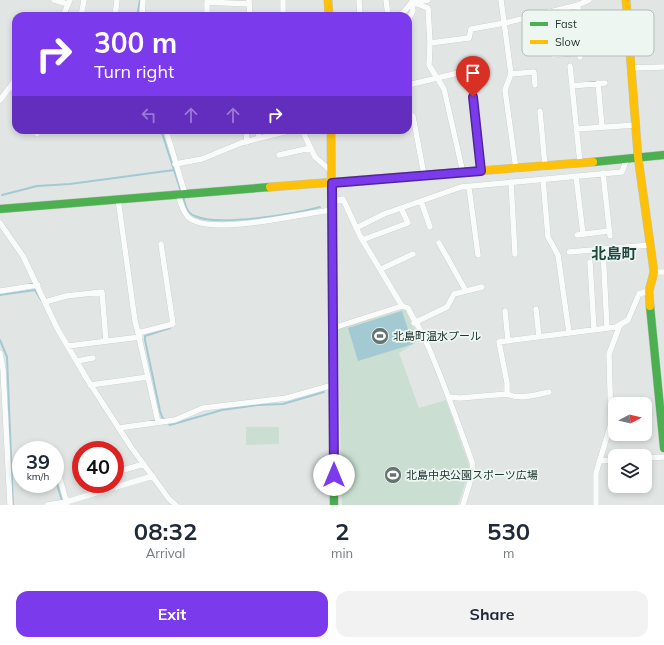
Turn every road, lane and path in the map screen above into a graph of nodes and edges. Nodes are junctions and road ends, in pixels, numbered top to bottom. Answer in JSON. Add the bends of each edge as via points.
{"nodes":[{"id":1,"x":54,"y":0,"type":"edge"},
{"id":2,"x":84,"y":0,"type":"edge"},
{"id":3,"x":117,"y":0,"type":"edge"},
{"id":4,"x":143,"y":0,"type":"edge"},
{"id":5,"x":283,"y":0,"type":"edge"},
{"id":6,"x":328,"y":0,"type":"edge"},
{"id":7,"x":358,"y":0,"type":"edge"},
{"id":8,"x":386,"y":0,"type":"edge"},
{"id":9,"x":428,"y":0,"type":"edge"},
{"id":10,"x":501,"y":0,"type":"edge"},
{"id":11,"x":589,"y":0,"type":"edge"},
{"id":12,"x":626,"y":0,"type":"edge"},
{"id":13,"x":412,"y":1,"type":"edge"},
{"id":14,"x":69,"y":2,"type":"edge"},
{"id":15,"x":249,"y":2,"type":"edge"},
{"id":16,"x":578,"y":5,"type":"junction"},
{"id":17,"x":553,"y":10,"type":"edge"},
{"id":18,"x":578,"y":10,"type":"edge"},
{"id":19,"x":627,"y":10,"type":"edge"},
{"id":20,"x":65,"y":12,"type":"edge"},
{"id":21,"x":82,"y":12,"type":"edge"},
{"id":22,"x":116,"y":12,"type":"edge"},
{"id":23,"x":142,"y":12,"type":"edge"},
{"id":24,"x":207,"y":12,"type":"edge"},
{"id":25,"x":250,"y":12,"type":"edge"},
{"id":26,"x":283,"y":12,"type":"edge"},
{"id":27,"x":329,"y":12,"type":"edge"},
{"id":28,"x":360,"y":12,"type":"edge"},
{"id":29,"x":388,"y":12,"type":"edge"},
{"id":30,"x":403,"y":12,"type":"edge"},
{"id":31,"x":412,"y":13,"type":"edge"},
{"id":32,"x":522,"y":18,"type":"edge"},
{"id":33,"x":505,"y":23,"type":"junction"},
{"id":34,"x":430,"y":43,"type":"junction"},
{"id":35,"x":630,"y":56,"type":"edge"},
{"id":36,"x":570,"y":66,"type":"dead end"},
{"id":37,"x":664,"y":67,"type":"edge"},
{"id":38,"x":479,"y":68,"type":"dead end"},
{"id":39,"x":631,"y":68,"type":"junction"},
{"id":40,"x":511,"y":74,"type":"junction"},
{"id":41,"x":437,"y":77,"type":"junction"},
{"id":42,"x":471,"y":82,"type":"dead end"},
{"id":43,"x":598,"y":83,"type":"junction"},
{"id":44,"x":605,"y":83,"type":"dead end"},
{"id":45,"x":412,"y":84,"type":"edge"},
{"id":46,"x":12,"y":85,"type":"edge"},
{"id":47,"x":535,"y":85,"type":"dead end"},
{"id":48,"x":572,"y":86,"type":"junction"},
{"id":49,"x":0,"y":100,"type":"edge"},
{"id":50,"x":540,"y":111,"type":"dead end"},
{"id":51,"x":413,"y":116,"type":"dead end"},
{"id":52,"x":636,"y":125,"type":"junction"},
{"id":53,"x":602,"y":127,"type":"junction"},
{"id":54,"x":576,"y":129,"type":"junction"},
{"id":55,"x":167,"y":134,"type":"edge"},
{"id":56,"x":246,"y":134,"type":"edge"},
{"id":57,"x":258,"y":134,"type":"edge"},
{"id":58,"x":276,"y":134,"type":"edge"},
{"id":59,"x":304,"y":134,"type":"edge"},
{"id":60,"x":331,"y":134,"type":"edge"},
{"id":61,"x":259,"y":138,"type":"junction"},
{"id":62,"x":247,"y":142,"type":"junction"},
{"id":63,"x":310,"y":148,"type":"junction"},
{"id":64,"x":279,"y":155,"type":"dead end"},
{"id":65,"x":664,"y":155,"type":"edge"},
{"id":66,"x":638,"y":157,"type":"junction"},
{"id":67,"x":627,"y":158,"type":"junction"},
{"id":68,"x":580,"y":163,"type":"junction"},
{"id":69,"x":175,"y":164,"type":"junction"},
{"id":70,"x":545,"y":166,"type":"junction"},
{"id":71,"x":516,"y":169,"type":"junction"},
{"id":72,"x":331,"y":171,"type":"junction"},
{"id":73,"x":481,"y":171,"type":"junction"},
{"id":74,"x":463,"y":173,"type":"junction"},
{"id":75,"x":604,"y":173,"type":"junction"},
{"id":76,"x":424,"y":176,"type":"junction"},
{"id":77,"x":576,"y":176,"type":"junction"},
{"id":78,"x":543,"y":179,"type":"junction"},
{"id":79,"x":511,"y":182,"type":"junction"},
{"id":80,"x":332,"y":183,"type":"junction"},
{"id":81,"x":468,"y":187,"type":"junction"},
{"id":82,"x":182,"y":194,"type":"junction"},
{"id":83,"x":118,"y":199,"type":"junction"},
{"id":84,"x":332,"y":200,"type":"junction"},
{"id":85,"x":421,"y":201,"type":"junction"},
{"id":86,"x":401,"y":208,"type":"junction"},
{"id":87,"x":0,"y":209,"type":"edge"},
{"id":88,"x":333,"y":210,"type":"junction"},
{"id":89,"x":0,"y":223,"type":"edge"},
{"id":90,"x":430,"y":227,"type":"dead end"},
{"id":91,"x":356,"y":228,"type":"junction"},
{"id":92,"x":362,"y":240,"type":"junction"},
{"id":93,"x":439,"y":243,"type":"dead end"},
{"id":94,"x":161,"y":244,"type":"dead end"},
{"id":95,"x":650,"y":245,"type":"junction"},
{"id":96,"x":602,"y":249,"type":"junction"},
{"id":97,"x":569,"y":252,"type":"dead end"},
{"id":98,"x":413,"y":254,"type":"dead end"},
{"id":99,"x":516,"y":254,"type":"dead end"},
{"id":100,"x":478,"y":255,"type":"dead end"},
{"id":101,"x":590,"y":262,"type":"dead end"},
{"id":102,"x":381,"y":269,"type":"junction"},
{"id":103,"x":654,"y":272,"type":"junction"},
{"id":104,"x":664,"y":272,"type":"edge"},
{"id":105,"x":38,"y":285,"type":"junction"},
{"id":106,"x":482,"y":287,"type":"dead end"},
{"id":107,"x":0,"y":291,"type":"edge"},
{"id":108,"x":466,"y":291,"type":"junction"},
{"id":109,"x":650,"y":291,"type":"junction"},
{"id":110,"x":45,"y":302,"type":"junction"},
{"id":111,"x":402,"y":306,"type":"junction"},
{"id":112,"x":536,"y":309,"type":"dead end"},
{"id":113,"x":505,"y":311,"type":"dead end"},
{"id":114,"x":414,"y":323,"type":"junction"},
{"id":115,"x":620,"y":324,"type":"junction"},
{"id":116,"x":333,"y":328,"type":"junction"},
{"id":117,"x":607,"y":328,"type":"junction"},
{"id":118,"x":594,"y":330,"type":"junction"},
{"id":119,"x":569,"y":333,"type":"junction"},
{"id":120,"x":139,"y":335,"type":"junction"},
{"id":121,"x":540,"y":337,"type":"junction"},
{"id":122,"x":106,"y":341,"type":"junction"},
{"id":123,"x":508,"y":341,"type":"junction"},
{"id":124,"x":68,"y":346,"type":"junction"},
{"id":125,"x":0,"y":353,"type":"edge"},
{"id":126,"x":93,"y":358,"type":"dead end"},
{"id":127,"x":77,"y":361,"type":"junction"},
{"id":128,"x":1,"y":369,"type":"edge"},
{"id":129,"x":148,"y":377,"type":"junction"},
{"id":130,"x":90,"y":385,"type":"junction"},
{"id":131,"x":334,"y":385,"type":"junction"},
{"id":132,"x":549,"y":392,"type":"dead end"},
{"id":133,"x":507,"y":394,"type":"junction"},
{"id":134,"x":449,"y":397,"type":"junction"},
{"id":135,"x":158,"y":422,"type":"junction"},
{"id":136,"x":119,"y":428,"type":"junction"},
{"id":137,"x":664,"y":448,"type":"edge"},
{"id":138,"x":664,"y":457,"type":"edge"},
{"id":139,"x":652,"y":458,"type":"edge"},
{"id":140,"x":608,"y":460,"type":"edge"},
{"id":141,"x":599,"y":461,"type":"junction"},
{"id":142,"x":144,"y":464,"type":"junction"},
{"id":143,"x":124,"y":470,"type":"edge"},
{"id":144,"x":153,"y":476,"type":"junction"},
{"id":145,"x":64,"y":492,"type":"edge"},
{"id":146,"x":67,"y":503,"type":"edge"},
{"id":147,"x":10,"y":505,"type":"edge"},
{"id":148,"x":47,"y":505,"type":"edge"},
{"id":149,"x":176,"y":505,"type":"edge"},
{"id":150,"x":334,"y":505,"type":"edge"},
{"id":151,"x":463,"y":505,"type":"edge"},
{"id":152,"x":596,"y":505,"type":"edge"}],
"edges":[{"from":1,"to":14,"type":"street"},
{"from":2,"to":21,"type":"street"},
{"from":3,"to":22,"type":"street"},
{"from":4,"to":23,"type":"street"},
{"from":5,"to":26,"type":"street"},
{"from":6,"to":27,"type":"street"},
{"from":7,"to":28,"type":"street"},
{"from":8,"to":29,"type":"street"},
{"from":9,"to":13,"type":"street"},
{"from":10,"to":33,"type":"street"},
{"from":11,"to":16,"type":"street"},
{"from":12,"to":19,"type":"street"},
{"from":13,"to":30,"type":"street"},
{"from":13,"to":31,"type":"street"},
{"from":13,"to":34,"type":"street","via":[[428,8]]},
{"from":14,"to":20,"type":"street"},
{"from":15,"to":24,"type":"street","via":[[207,2]]},
{"from":15,"to":25,"type":"street"},
{"from":16,"to":17,"type":"street"},
{"from":16,"to":18,"type":"street"},
{"from":32,"to":33,"type":"street"},
{"from":33,"to":34,"type":"street","via":[[471,29],[469,38]]},
{"from":33,"to":40,"type":"street"},
{"from":34,"to":41,"type":"street","via":[[429,65]]},
{"from":35,"to":39,"type":"street"},
{"from":36,"to":48,"type":"street"},
{"from":37,"to":39,"type":"street"},
{"from":38,"to":41,"type":"street"},
{"from":39,"to":52,"type":"street"},
{"from":40,"to":47,"type":"street","via":[[534,72]]},
{"from":40,"to":71,"type":"street","via":[[505,90]]},
{"from":41,"to":45,"type":"street"},
{"from":41,"to":74,"type":"street","via":[[444,89]]},
{"from":42,"to":73,"type":"street"},
{"from":43,"to":44,"type":"street"},
{"from":43,"to":48,"type":"street"},
{"from":43,"to":53,"type":"street"},
{"from":46,"to":49,"type":"street"},
{"from":48,"to":54,"type":"street"},
{"from":50,"to":70,"type":"street"},
{"from":51,"to":76,"type":"street"},
{"from":52,"to":53,"type":"street"},
{"from":52,"to":66,"type":"street"},
{"from":53,"to":54,"type":"street"},
{"from":54,"to":68,"type":"street"},
{"from":55,"to":69,"type":"street"},
{"from":56,"to":62,"type":"street"},
{"from":57,"to":61,"type":"street"},
{"from":58,"to":61,"type":"street"},
{"from":59,"to":63,"type":"street"},
{"from":60,"to":72,"type":"street"},
{"from":61,"to":62,"type":"street"},
{"from":62,"to":69,"type":"street","via":[[202,159]]},
{"from":63,"to":64,"type":"street"},
{"from":63,"to":72,"type":"street","via":[[315,157]]},
{"from":65,"to":66,"type":"street"},
{"from":66,"to":67,"type":"street"},
{"from":66,"to":95,"type":"street"},
{"from":67,"to":68,"type":"street"},
{"from":67,"to":75,"type":"street","via":[[622,172]]},
{"from":68,"to":70,"type":"street"},
{"from":69,"to":82,"type":"street"},
{"from":70,"to":71,"type":"street"},
{"from":71,"to":73,"type":"street"},
{"from":72,"to":80,"type":"street"},
{"from":73,"to":74,"type":"street"},
{"from":74,"to":76,"type":"street"},
{"from":75,"to":77,"type":"street"},
{"from":75,"to":77,"type":"street","via":[[610,233],[580,235]]},
{"from":76,"to":80,"type":"street"},
{"from":77,"to":78,"type":"street"},
{"from":78,"to":79,"type":"street"},
{"from":78,"to":119,"type":"street","via":[[548,237],[558,255]]},
{"from":79,"to":81,"type":"street"},
{"from":79,"to":99,"type":"street"},
{"from":80,"to":82,"type":"street"},
{"from":80,"to":84,"type":"street"},
{"from":81,"to":85,"type":"street"},
{"from":81,"to":100,"type":"street"},
{"from":82,"to":83,"type":"street"},
{"from":82,"to":88,"type":"street","via":[[186,216],[195,222],[209,224],[245,223]]},
{"from":83,"to":87,"type":"street"},
{"from":83,"to":120,"type":"street","via":[[132,307]]},
{"from":84,"to":88,"type":"street"},
{"from":84,"to":91,"type":"street","via":[[343,200]]},
{"from":85,"to":86,"type":"street"},
{"from":85,"to":90,"type":"street"},
{"from":86,"to":91,"type":"street"},
{"from":86,"to":92,"type":"street","via":[[408,223]]},
{"from":88,"to":116,"type":"street"},
{"from":89,"to":105,"type":"street","via":[[23,256]]},
{"from":91,"to":92,"type":"street"},
{"from":92,"to":102,"type":"street"},
{"from":93,"to":108,"type":"street"},
{"from":94,"to":120,"type":"street","via":[[173,324]]},
{"from":95,"to":96,"type":"street"},
{"from":95,"to":103,"type":"street"},
{"from":96,"to":97,"type":"street"},
{"from":96,"to":117,"type":"street"},
{"from":98,"to":102,"type":"street"},
{"from":101,"to":118,"type":"street"},
{"from":102,"to":111,"type":"street"},
{"from":103,"to":104,"type":"street"},
{"from":103,"to":109,"type":"street"},
{"from":105,"to":107,"type":"street"},
{"from":105,"to":110,"type":"street"},
{"from":106,"to":108,"type":"street"},
{"from":108,"to":114,"type":"street","via":[[454,294],[447,307]]},
{"from":109,"to":115,"type":"street","via":[[638,294],[628,320]]},
{"from":109,"to":137,"type":"street"},
{"from":110,"to":122,"type":"street","via":[[66,296],[102,292]]},
{"from":110,"to":124,"type":"street"},
{"from":111,"to":114,"type":"street","via":[[408,308]]},
{"from":111,"to":116,"type":"street"},
{"from":112,"to":121,"type":"street"},
{"from":113,"to":123,"type":"street"},
{"from":114,"to":134,"type":"street","via":[[427,341]]},
{"from":115,"to":117,"type":"street"},
{"from":115,"to":141,"type":"street","via":[[609,354],[611,424]]},
{"from":116,"to":131,"type":"street"},
{"from":117,"to":118,"type":"street"},
{"from":118,"to":119,"type":"street"},
{"from":119,"to":121,"type":"street"},
{"from":120,"to":122,"type":"street"},
{"from":120,"to":129,"type":"street"},
{"from":121,"to":123,"type":"street"},
{"from":122,"to":124,"type":"street"},
{"from":123,"to":133,"type":"street","via":[[499,342]]},
{"from":124,"to":127,"type":"street"},
{"from":125,"to":128,"type":"street"},
{"from":126,"to":127,"type":"street"},
{"from":127,"to":130,"type":"street"},
{"from":128,"to":147,"type":"street"},
{"from":129,"to":130,"type":"street"},
{"from":129,"to":135,"type":"street"},
{"from":130,"to":136,"type":"street"},
{"from":131,"to":135,"type":"street","via":[[287,398],[203,408],[175,420]]},
{"from":131,"to":150,"type":"street"},
{"from":132,"to":133,"type":"street","via":[[528,397]]},
{"from":133,"to":134,"type":"street"},
{"from":134,"to":151,"type":"street","via":[[472,462],[473,472]]},
{"from":135,"to":136,"type":"street"},
{"from":136,"to":142,"type":"street"},
{"from":138,"to":139,"type":"street"},
{"from":140,"to":141,"type":"street"},
{"from":141,"to":152,"type":"street","via":[[596,473]]},
{"from":142,"to":143,"type":"street"},
{"from":142,"to":144,"type":"street"},
{"from":144,"to":146,"type":"street"},
{"from":144,"to":149,"type":"street"},
{"from":145,"to":146,"type":"street"},
{"from":146,"to":148,"type":"street"}]}
